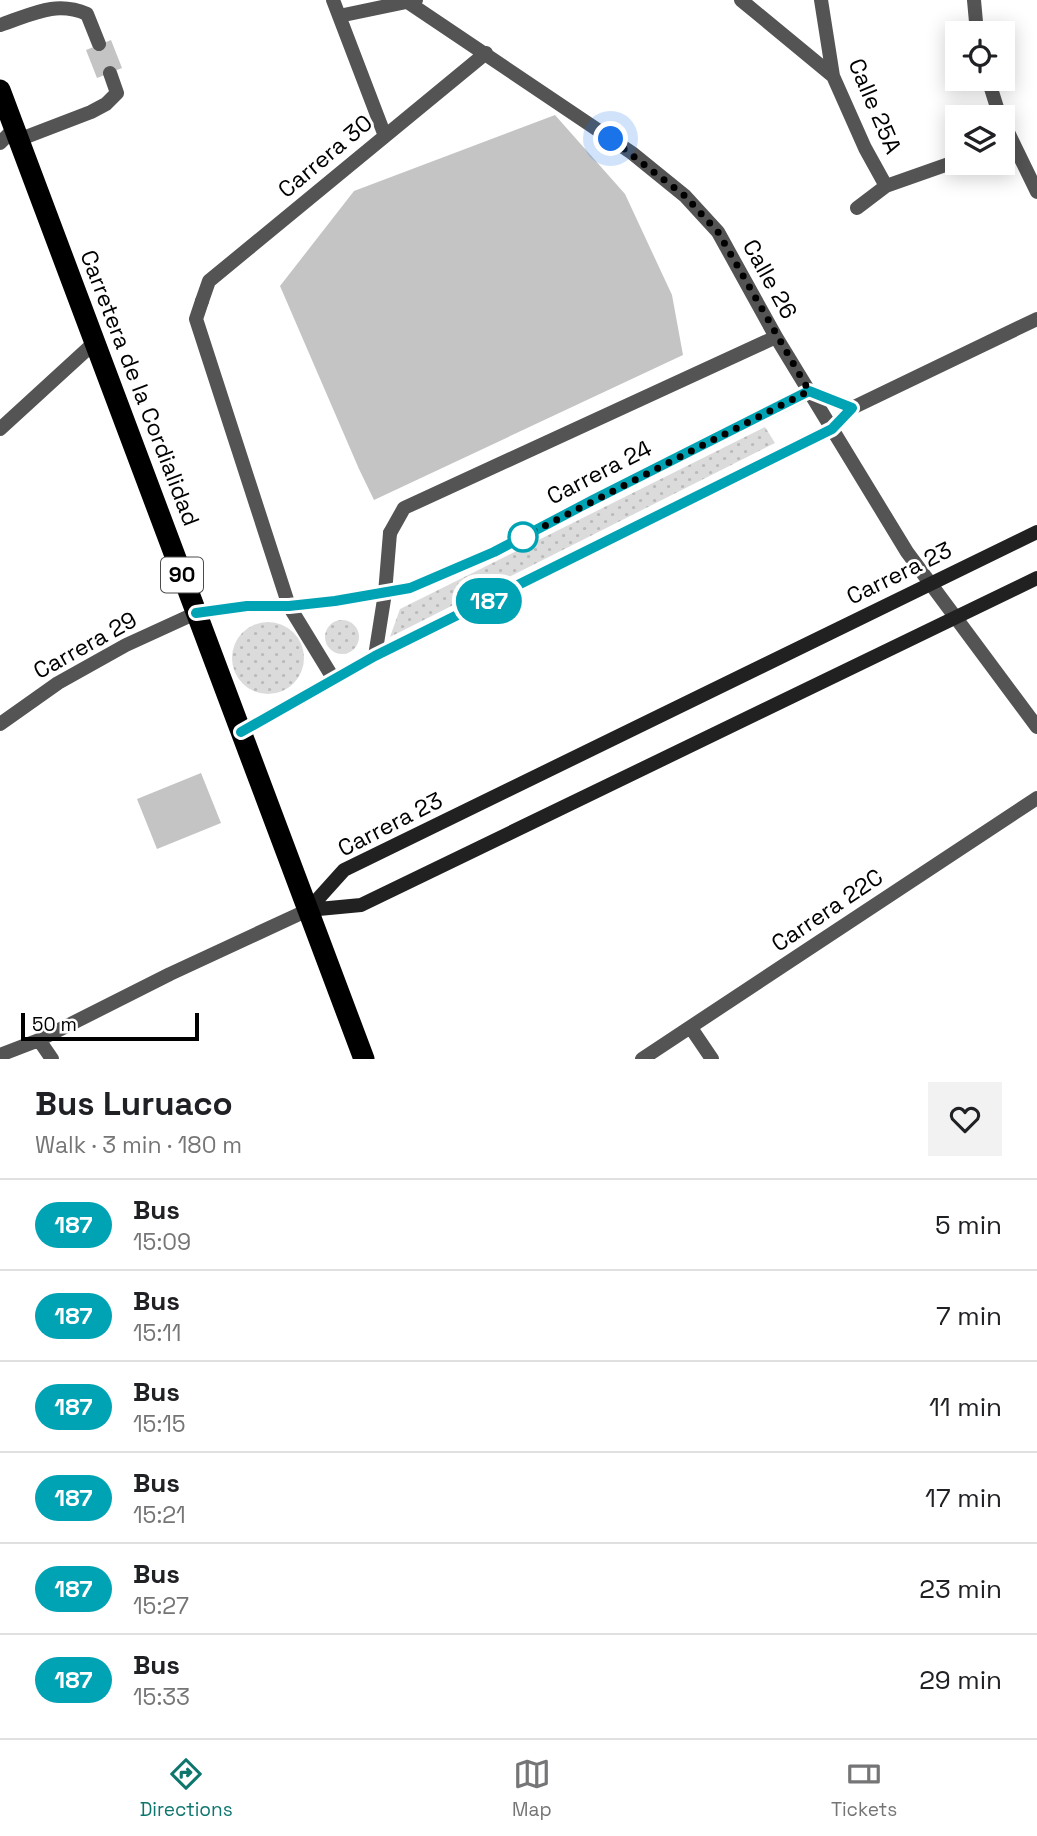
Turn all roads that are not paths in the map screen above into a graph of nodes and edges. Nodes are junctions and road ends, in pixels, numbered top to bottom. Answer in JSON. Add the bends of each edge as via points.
{"nodes":[{"id":1,"x":333,"y":0,"type":"edge"},
{"id":2,"x":741,"y":0,"type":"edge"},
{"id":3,"x":821,"y":0,"type":"edge"},
{"id":4,"x":974,"y":0,"type":"edge"},
{"id":5,"x":413,"y":1,"type":"edge"},
{"id":6,"x":339,"y":16,"type":"junction"},
{"id":7,"x":976,"y":21,"type":"edge"},
{"id":8,"x":0,"y":25,"type":"edge"},
{"id":9,"x":99,"y":44,"type":"dead end"},
{"id":10,"x":486,"y":53,"type":"junction"},
{"id":11,"x":110,"y":73,"type":"dead end"},
{"id":12,"x":833,"y":76,"type":"junction"},
{"id":13,"x":0,"y":90,"type":"edge"},
{"id":14,"x":384,"y":136,"type":"junction"},
{"id":15,"x":11,"y":137,"type":"edge"},
{"id":16,"x":1015,"y":156,"type":"edge"},
{"id":17,"x":945,"y":165,"type":"edge"},
{"id":18,"x":886,"y":186,"type":"junction"},
{"id":19,"x":1037,"y":192,"type":"edge"},
{"id":20,"x":858,"y":208,"type":"dead end"},
{"id":21,"x":1037,"y":319,"type":"edge"},
{"id":22,"x":776,"y":337,"type":"junction"},
{"id":23,"x":94,"y":342,"type":"junction"},
{"id":24,"x":809,"y":391,"type":"junction"},
{"id":25,"x":852,"y":408,"type":"junction"},
{"id":26,"x":0,"y":429,"type":"edge"},
{"id":27,"x":832,"y":429,"type":"junction"},
{"id":28,"x":1037,"y":532,"type":"edge"},
{"id":29,"x":1037,"y":578,"type":"edge"},
{"id":30,"x":929,"y":584,"type":"junction"},
{"id":31,"x":385,"y":593,"type":"junction"},
{"id":32,"x":289,"y":606,"type":"junction"},
{"id":33,"x":196,"y":613,"type":"junction"},
{"id":34,"x":957,"y":617,"type":"junction"},
{"id":35,"x":375,"y":656,"type":"junction"},
{"id":36,"x":333,"y":678,"type":"junction"},
{"id":37,"x":0,"y":724,"type":"edge"},
{"id":38,"x":1037,"y":727,"type":"edge"},
{"id":39,"x":241,"y":732,"type":"junction"},
{"id":40,"x":1037,"y":799,"type":"edge"},
{"id":41,"x":308,"y":910,"type":"junction"},
{"id":42,"x":691,"y":1028,"type":"junction"},
{"id":43,"x":39,"y":1040,"type":"junction"},
{"id":44,"x":0,"y":1055,"type":"edge"},
{"id":45,"x":52,"y":1059,"type":"edge"},
{"id":46,"x":364,"y":1059,"type":"edge"},
{"id":47,"x":642,"y":1059,"type":"edge"},
{"id":48,"x":712,"y":1059,"type":"edge"}],
"edges":[{"from":1,"to":6,"type":"street"},
{"from":2,"to":12,"type":"street"},
{"from":3,"to":12,"type":"street","name":"Calle 25A"},
{"from":4,"to":7,"type":"street"},
{"from":5,"to":6,"type":"street","name":"Calle 26"},
{"from":5,"to":10,"type":"street","name":"Calle 26"},
{"from":6,"to":14,"type":"street"},
{"from":8,"to":9,"type":"street","via":[[55,6],[72,7],[87,13]]},
{"from":10,"to":14,"type":"street","name":"Carrera 30"},
{"from":10,"to":22,"type":"street","name":"Calle 26","via":[[632,153],[685,196],[718,232]]},
{"from":11,"to":15,"type":"street","via":[[117,93],[106,104]]},
{"from":12,"to":18,"type":"street","name":"Calle 25A"},
{"from":13,"to":15,"type":"highway","name":"Carretera de la Cordialidad","number":"90"},
{"from":14,"to":32,"type":"street","name":"Carrera 30","via":[[209,281],[196,319]]},
{"from":15,"to":23,"type":"highway","name":"Carretera de la Cordialidad","number":"90"},
{"from":16,"to":19,"type":"street"},
{"from":17,"to":18,"type":"street"},
{"from":18,"to":20,"type":"street"},
{"from":21,"to":25,"type":"street"},
{"from":22,"to":24,"type":"street","name":"Calle 26"},
{"from":22,"to":31,"type":"street","via":[[404,508],[390,533]]},
{"from":23,"to":26,"type":"street"},
{"from":23,"to":33,"type":"highway","name":"Carretera de la Cordialidad","number":"90"},
{"from":24,"to":25,"type":"street"},
{"from":24,"to":27,"type":"street","name":"Calle 26"},
{"from":24,"to":31,"type":"street","name":"Carrera 24","via":[[494,552],[410,588]]},
{"from":25,"to":27,"type":"street"},
{"from":27,"to":30,"type":"street","name":"Calle 26"},
{"from":27,"to":35,"type":"street"},
{"from":28,"to":30,"type":"street","name":"Carrera 23"},
{"from":29,"to":34,"type":"street"},
{"from":30,"to":34,"type":"street","name":"Calle 26"},
{"from":30,"to":41,"type":"street","name":"Carrera 23","via":[[344,870]]},
{"from":31,"to":32,"type":"street","name":"Carrera 24"},
{"from":31,"to":35,"type":"street"},
{"from":32,"to":33,"type":"street","name":"Carrera 24"},
{"from":32,"to":36,"type":"street"},
{"from":33,"to":37,"type":"street","name":"Carrera 29","via":[[114,652]]},
{"from":33,"to":39,"type":"highway","name":"Carretera de la Cordialidad","number":"90"},
{"from":34,"to":38,"type":"street","name":"Calle 26"},
{"from":34,"to":41,"type":"street","via":[[361,905]]},
{"from":35,"to":36,"type":"street"},
{"from":36,"to":39,"type":"street"},
{"from":39,"to":41,"type":"highway","name":"Carretera de la Cordialidad","number":"90"},
{"from":40,"to":42,"type":"street","name":"Carrera 22C"},
{"from":41,"to":43,"type":"street"},
{"from":41,"to":46,"type":"highway","name":"Carretera de la Cordialidad","number":"90"},
{"from":42,"to":47,"type":"street","name":"Carrera 22C"},
{"from":42,"to":48,"type":"street"},
{"from":43,"to":44,"type":"street"},
{"from":43,"to":45,"type":"street"}]}
